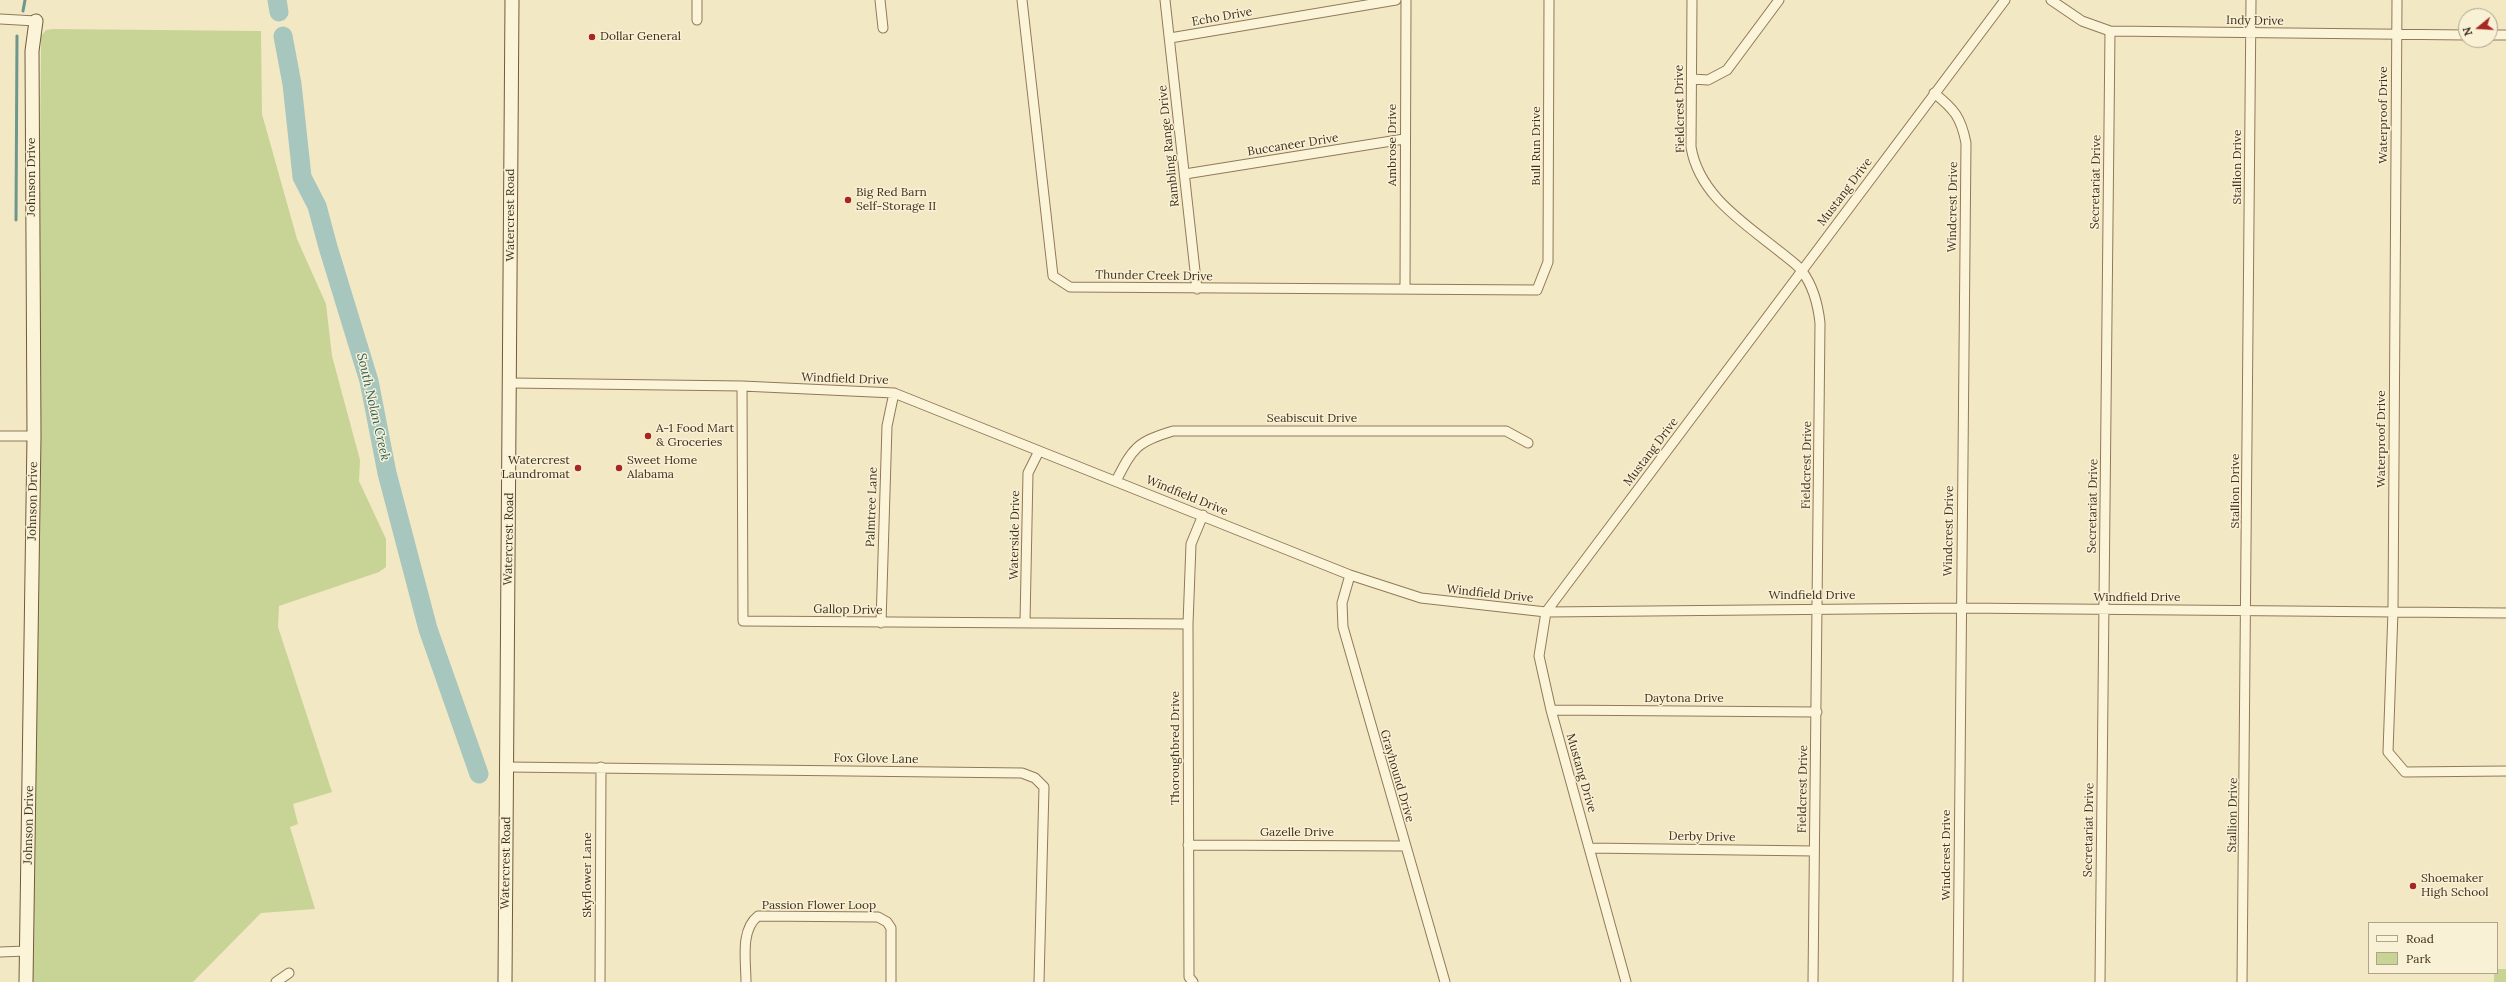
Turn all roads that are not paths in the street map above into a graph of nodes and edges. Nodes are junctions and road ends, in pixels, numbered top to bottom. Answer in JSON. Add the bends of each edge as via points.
{"nodes":[{"id":1,"x":512,"y":0,"type":"edge"},
{"id":2,"x":697,"y":0,"type":"edge"},
{"id":3,"x":880,"y":0,"type":"edge"},
{"id":4,"x":1022,"y":0,"type":"edge"},
{"id":5,"x":1165,"y":0,"type":"edge"},
{"id":6,"x":1396,"y":0,"type":"edge"},
{"id":7,"x":1406,"y":0,"type":"edge"},
{"id":8,"x":1549,"y":0,"type":"edge"},
{"id":9,"x":1692,"y":0,"type":"edge"},
{"id":10,"x":1779,"y":0,"type":"edge"},
{"id":11,"x":2005,"y":0,"type":"edge"},
{"id":12,"x":2051,"y":0,"type":"edge"},
{"id":13,"x":2251,"y":0,"type":"edge"},
{"id":14,"x":2397,"y":0,"type":"edge"},
{"id":15,"x":0,"y":19,"type":"edge"},
{"id":16,"x":697,"y":20,"type":"dead end"},
{"id":17,"x":36,"y":21,"type":"joint"},
{"id":18,"x":883,"y":28,"type":"dead end"},
{"id":19,"x":2110,"y":31,"type":"junction"},
{"id":20,"x":2251,"y":33,"type":"junction"},
{"id":21,"x":2396,"y":35,"type":"junction"},
{"id":22,"x":2458,"y":35,"type":"edge"},
{"id":23,"x":1170,"y":38,"type":"junction"},
{"id":24,"x":1692,"y":79,"type":"junction"},
{"id":25,"x":1934,"y":93,"type":"junction"},
{"id":26,"x":1404,"y":139,"type":"junction"},
{"id":27,"x":1185,"y":174,"type":"junction"},
{"id":28,"x":1802,"y":270,"type":"junction"},
{"id":29,"x":1197,"y":289,"type":"junction"},
{"id":30,"x":1405,"y":290,"type":"junction"},
{"id":31,"x":1537,"y":290,"type":"joint"},
{"id":32,"x":511,"y":383,"type":"junction"},
{"id":33,"x":742,"y":386,"type":"junction"},
{"id":34,"x":894,"y":393,"type":"junction"},
{"id":35,"x":0,"y":436,"type":"edge"},
{"id":36,"x":34,"y":436,"type":"junction"},
{"id":37,"x":1528,"y":443,"type":"dead end"},
{"id":38,"x":1039,"y":451,"type":"junction"},
{"id":39,"x":1116,"y":481,"type":"junction"},
{"id":40,"x":1203,"y":515,"type":"junction"},
{"id":41,"x":1350,"y":575,"type":"junction"},
{"id":42,"x":1817,"y":608,"type":"junction"},
{"id":43,"x":1960,"y":608,"type":"junction"},
{"id":44,"x":2104,"y":610,"type":"junction"},
{"id":45,"x":2247,"y":610,"type":"junction"},
{"id":46,"x":2393,"y":611,"type":"junction"},
{"id":47,"x":1546,"y":612,"type":"junction"},
{"id":48,"x":2506,"y":613,"type":"edge"},
{"id":49,"x":1025,"y":622,"type":"junction"},
{"id":50,"x":881,"y":623,"type":"junction"},
{"id":51,"x":1188,"y":624,"type":"junction"},
{"id":52,"x":1551,"y":710,"type":"junction"},
{"id":53,"x":1817,"y":712,"type":"junction"},
{"id":54,"x":507,"y":767,"type":"junction"},
{"id":55,"x":601,"y":767,"type":"junction"},
{"id":56,"x":2506,"y":771,"type":"edge"},
{"id":57,"x":1188,"y":845,"type":"junction"},
{"id":58,"x":1405,"y":846,"type":"junction"},
{"id":59,"x":1589,"y":848,"type":"junction"},
{"id":60,"x":1814,"y":851,"type":"junction"},
{"id":61,"x":26,"y":951,"type":"junction"},
{"id":62,"x":0,"y":952,"type":"edge"},
{"id":63,"x":289,"y":973,"type":"dead end"},
{"id":64,"x":26,"y":982,"type":"edge"},
{"id":65,"x":276,"y":982,"type":"edge"},
{"id":66,"x":505,"y":982,"type":"edge"},
{"id":67,"x":600,"y":982,"type":"edge"},
{"id":68,"x":746,"y":982,"type":"edge"},
{"id":69,"x":891,"y":982,"type":"edge"},
{"id":70,"x":1040,"y":982,"type":"edge"},
{"id":71,"x":1193,"y":982,"type":"edge"},
{"id":72,"x":1444,"y":982,"type":"edge"},
{"id":73,"x":1626,"y":982,"type":"edge"},
{"id":74,"x":1813,"y":982,"type":"edge"},
{"id":75,"x":1958,"y":982,"type":"edge"},
{"id":76,"x":2100,"y":982,"type":"edge"},
{"id":77,"x":2242,"y":982,"type":"edge"}],
"edges":[{"from":1,"to":32,"type":"street","name":"Watercrest Road"},
{"from":2,"to":16,"type":"street"},
{"from":3,"to":18,"type":"street"},
{"from":4,"to":29,"type":"street","name":"Thunder Creek Drive","via":[[1053,276],[1070,287]]},
{"from":5,"to":23,"type":"street","name":"Rambling Range Drive"},
{"from":6,"to":23,"type":"street","name":"Echo Drive"},
{"from":7,"to":26,"type":"street","name":"Ambrose Drive"},
{"from":8,"to":31,"type":"street","name":"Bull Run Drive","via":[[1548,262]]},
{"from":9,"to":24,"type":"street","name":"Fieldcrest Drive"},
{"from":10,"to":24,"type":"street","via":[[1727,70],[1708,80]]},
{"from":11,"to":25,"type":"street","name":"Mustang Drive"},
{"from":12,"to":19,"type":"street","name":"Indy Drive","via":[[2082,21]]},
{"from":13,"to":20,"type":"street","name":"Stallion Drive"},
{"from":14,"to":21,"type":"street","name":"Waterproof Drive"},
{"from":15,"to":17,"type":"street"},
{"from":17,"to":36,"type":"street","name":"Johnson Drive","via":[[32,51]]},
{"from":19,"to":20,"type":"street","name":"Indy Drive"},
{"from":19,"to":44,"type":"street","name":"Secretariat Drive"},
{"from":20,"to":21,"type":"street","name":"Indy Drive"},
{"from":20,"to":45,"type":"street","name":"Stallion Drive"},
{"from":21,"to":22,"type":"street","name":"Indy Drive"},
{"from":21,"to":46,"type":"street","name":"Waterproof Drive"},
{"from":23,"to":27,"type":"street","name":"Rambling Range Drive"},
{"from":24,"to":28,"type":"street","name":"Fieldcrest Drive","via":[[1691,147],[1699,176],[1718,201]]},
{"from":25,"to":28,"type":"street","name":"Mustang Drive"},
{"from":25,"to":43,"type":"street","name":"Windcrest Drive","via":[[1954,110],[1963,127],[1966,143]]},
{"from":26,"to":27,"type":"street","name":"Buccaneer Drive"},
{"from":26,"to":30,"type":"street","name":"Ambrose Drive"},
{"from":27,"to":29,"type":"street","name":"Rambling Range Drive"},
{"from":28,"to":42,"type":"street","name":"Fieldcrest Drive","via":[[1815,297],[1820,323]]},
{"from":28,"to":47,"type":"street","name":"Mustang Drive"},
{"from":29,"to":30,"type":"street","name":"Thunder Creek Drive"},
{"from":30,"to":31,"type":"street","name":"Thunder Creek Drive"},
{"from":32,"to":33,"type":"street","name":"Windfield Drive"},
{"from":32,"to":54,"type":"street","name":"Watercrest Road"},
{"from":33,"to":34,"type":"street","name":"Windfield Drive"},
{"from":33,"to":50,"type":"street","name":"Gallop Drive","via":[[743,621]]},
{"from":34,"to":38,"type":"street","name":"Windfield Drive"},
{"from":34,"to":50,"type":"street","name":"Palmtree Lane","via":[[887,426]]},
{"from":35,"to":36,"type":"street"},
{"from":36,"to":61,"type":"street","name":"Johnson Drive"},
{"from":37,"to":39,"type":"street","name":"Seabiscuit Drive","via":[[1506,431],[1173,431],[1154,437],[1132,450]]},
{"from":38,"to":39,"type":"street","name":"Windfield Drive"},
{"from":38,"to":49,"type":"street","name":"Waterside Drive","via":[[1028,474]]},
{"from":39,"to":40,"type":"street","name":"Windfield Drive"},
{"from":40,"to":41,"type":"street","name":"Windfield Drive"},
{"from":40,"to":51,"type":"street","name":"Thoroughbred Drive","via":[[1191,544]]},
{"from":41,"to":47,"type":"street","name":"Windfield Drive","via":[[1421,598]]},
{"from":41,"to":58,"type":"street","name":"Grayhound Drive","via":[[1342,603],[1343,627]]},
{"from":42,"to":43,"type":"street","name":"Windfield Drive"},
{"from":42,"to":47,"type":"street","name":"Windfield Drive"},
{"from":42,"to":53,"type":"street","name":"Fieldcrest Drive"},
{"from":43,"to":44,"type":"street","name":"Windfield Drive"},
{"from":43,"to":75,"type":"street","name":"Windcrest Drive"},
{"from":44,"to":45,"type":"street","name":"Windfield Drive"},
{"from":44,"to":76,"type":"street","name":"Secretariat Drive"},
{"from":45,"to":46,"type":"street","name":"Windfield Drive"},
{"from":45,"to":77,"type":"street","name":"Stallion Drive"},
{"from":46,"to":48,"type":"street","name":"Windfield Drive"},
{"from":46,"to":56,"type":"street","name":"Waterproof Drive","via":[[2388,752],[2405,772]]},
{"from":47,"to":52,"type":"street","name":"Mustang Drive","via":[[1539,656]]},
{"from":49,"to":50,"type":"street","name":"Gallop Drive"},
{"from":49,"to":51,"type":"street","name":"Gallop Drive"},
{"from":51,"to":57,"type":"street","name":"Thoroughbred Drive"},
{"from":52,"to":53,"type":"street","name":"Daytona Drive"},
{"from":52,"to":59,"type":"street","name":"Mustang Drive"},
{"from":53,"to":60,"type":"street","name":"Fieldcrest Drive"},
{"from":54,"to":55,"type":"street","name":"Fox Glove Lane"},
{"from":54,"to":66,"type":"street","name":"Watercrest Road"},
{"from":55,"to":67,"type":"street","name":"Skyflower Lane"},
{"from":55,"to":70,"type":"street","name":"Fox Glove Lane","via":[[1015,773],[1036,778],[1044,787]]},
{"from":57,"to":58,"type":"street","name":"Gazelle Drive"},
{"from":57,"to":71,"type":"street","name":"Thoroughbred Drive","via":[[1189,977]]},
{"from":58,"to":72,"type":"street","name":"Grayhound Drive"},
{"from":59,"to":60,"type":"street","name":"Derby Drive"},
{"from":59,"to":73,"type":"street","name":"Mustang Drive"},
{"from":60,"to":74,"type":"street","name":"Fieldcrest Drive"},
{"from":61,"to":62,"type":"street"},
{"from":61,"to":64,"type":"street","name":"Johnson Drive"},
{"from":63,"to":65,"type":"street"},
{"from":68,"to":69,"type":"street","name":"Passion Flower Loop","via":[[746,931],[758,916],[765,916],[878,917],[891,928]]}]}
